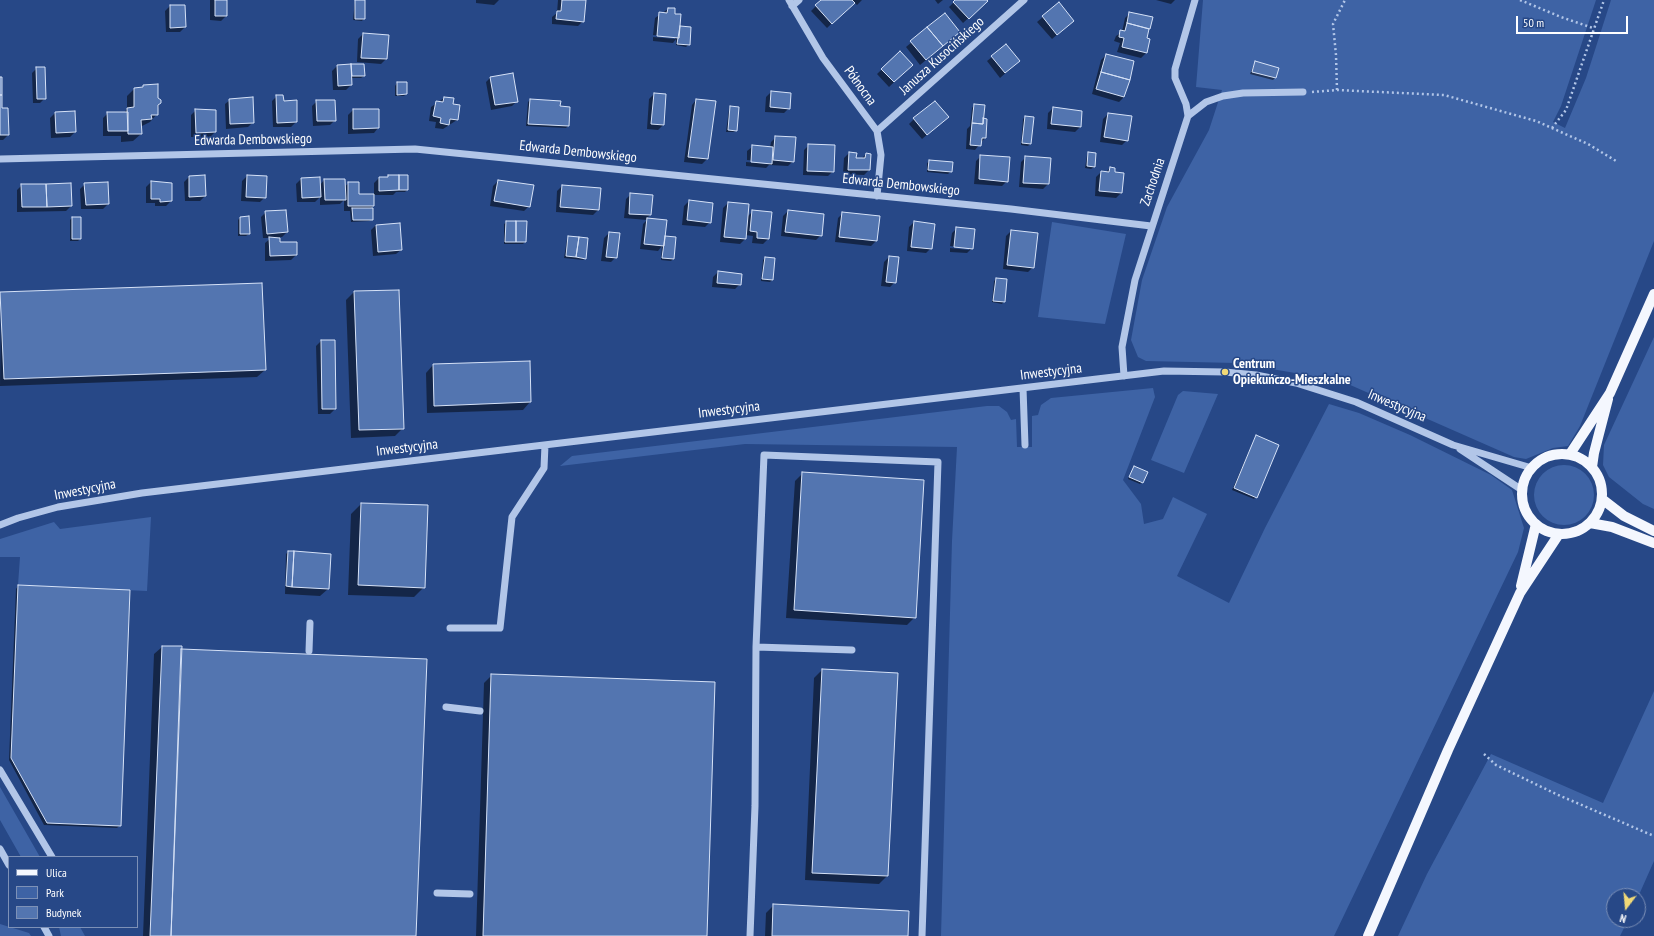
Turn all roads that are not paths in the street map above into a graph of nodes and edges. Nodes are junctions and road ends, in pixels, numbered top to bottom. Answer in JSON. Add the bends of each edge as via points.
{"nodes":[{"id":1,"x":799,"y":0,"type":"edge"},
{"id":2,"x":1024,"y":0,"type":"edge"},
{"id":3,"x":1195,"y":0,"type":"edge"},
{"id":4,"x":791,"y":3,"type":"edge"},
{"id":5,"x":1303,"y":92,"type":"road end"},
{"id":6,"x":1188,"y":116,"type":"junction"},
{"id":7,"x":877,"y":131,"type":"junction"},
{"id":8,"x":0,"y":159,"type":"edge"},
{"id":9,"x":878,"y":196,"type":"junction"},
{"id":10,"x":1152,"y":226,"type":"junction"},
{"id":11,"x":1654,"y":294,"type":"edge"},
{"id":12,"x":1124,"y":376,"type":"junction"},
{"id":13,"x":1023,"y":388,"type":"junction"},
{"id":14,"x":1610,"y":393,"type":"junction"},
{"id":15,"x":545,"y":444,"type":"junction"},
{"id":16,"x":1025,"y":445,"type":"dead end"},
{"id":17,"x":1453,"y":445,"type":"junction"},
{"id":18,"x":1570,"y":454,"type":"junction"},
{"id":19,"x":1592,"y":467,"type":"junction"},
{"id":20,"x":1532,"y":468,"type":"junction"},
{"id":21,"x":1522,"y":490,"type":"junction"},
{"id":22,"x":1602,"y":499,"type":"junction"},
{"id":23,"x":1590,"y":523,"type":"junction"},
{"id":24,"x":1536,"y":524,"type":"junction"},
{"id":25,"x":0,"y":525,"type":"edge"},
{"id":26,"x":1654,"y":531,"type":"edge"},
{"id":27,"x":1559,"y":534,"type":"junction"},
{"id":28,"x":1654,"y":543,"type":"edge"},
{"id":29,"x":1520,"y":593,"type":"junction"},
{"id":30,"x":310,"y":623,"type":"dead end"},
{"id":31,"x":450,"y":628,"type":"dead end"},
{"id":32,"x":756,"y":647,"type":"junction"},
{"id":33,"x":852,"y":650,"type":"dead end"},
{"id":34,"x":309,"y":651,"type":"dead end"},
{"id":35,"x":446,"y":707,"type":"dead end"},
{"id":36,"x":480,"y":711,"type":"dead end"},
{"id":37,"x":0,"y":770,"type":"edge"},
{"id":38,"x":0,"y":849,"type":"edge"},
{"id":39,"x":51,"y":856,"type":"edge"},
{"id":40,"x":2,"y":857,"type":"edge"},
{"id":41,"x":437,"y":893,"type":"dead end"},
{"id":42,"x":470,"y":894,"type":"dead end"},
{"id":43,"x":750,"y":936,"type":"edge"},
{"id":44,"x":922,"y":936,"type":"edge"},
{"id":45,"x":1368,"y":936,"type":"edge"}],
"edges":[{"from":1,"to":4,"type":"street"},
{"from":2,"to":7,"type":"street","name":"Janusza Kusocińskiego"},
{"from":3,"to":6,"type":"street","via":[[1175,68],[1175,78]]},
{"from":4,"to":7,"type":"street","name":"Północna","via":[[823,58]]},
{"from":5,"to":6,"type":"street","via":[[1223,96],[1206,102]]},
{"from":6,"to":10,"type":"street","name":"Zachodnia"},
{"from":7,"to":9,"type":"street","name":"Północna","via":[[881,154]]},
{"from":8,"to":9,"type":"street","name":"Edwarda Dembowskiego","via":[[415,149]]},
{"from":9,"to":10,"type":"street","name":"Edwarda Dembowskiego"},
{"from":10,"to":12,"type":"street","name":"Zachodnia","via":[[1135,280],[1122,347]]},
{"from":11,"to":14,"type":"main road"},
{"from":12,"to":13,"type":"street","name":"Inwestycyjna"},
{"from":12,"to":17,"type":"street","name":"Inwestycyjna","via":[[1164,371],[1207,370],[1256,375],[1356,402]]},
{"from":13,"to":15,"type":"street","name":"Inwestycyjna"},
{"from":13,"to":16,"type":"street"},
{"from":14,"to":18,"type":"main road"},
{"from":14,"to":19,"type":"main road"},
{"from":15,"to":25,"type":"street","name":"Inwestycyjna","via":[[98,499],[58,507]]},
{"from":15,"to":31,"type":"street","via":[[544,468],[512,517],[500,628]]},
{"from":17,"to":20,"type":"street","name":"Inwestycyjna"},
{"from":17,"to":21,"type":"street","name":"Inwestycyjna"},
{"from":18,"to":19,"type":"main road"},
{"from":18,"to":20,"type":"main road","via":[[1549,456]]},
{"from":19,"to":22,"type":"main road","via":[[1601,482]]},
{"from":20,"to":21,"type":"main road"},
{"from":21,"to":24,"type":"main road","via":[[1525,508]]},
{"from":22,"to":23,"type":"main road","via":[[1600,508]]},
{"from":22,"to":26,"type":"main road","via":[[1624,516]]},
{"from":23,"to":27,"type":"main road","via":[[1576,532]]},
{"from":23,"to":28,"type":"main road","via":[[1612,527]]},
{"from":24,"to":27,"type":"main road","via":[[1542,529]]},
{"from":24,"to":29,"type":"main road"},
{"from":27,"to":29,"type":"main road"},
{"from":29,"to":45,"type":"main road","via":[[1448,750]]},
{"from":30,"to":34,"type":"street"},
{"from":32,"to":33,"type":"street"},
{"from":32,"to":43,"type":"street","via":[[756,806]]},
{"from":32,"to":44,"type":"street","via":[[764,455],[938,462]]},
{"from":35,"to":36,"type":"street"},
{"from":37,"to":39,"type":"street"},
{"from":38,"to":40,"type":"street"},
{"from":41,"to":42,"type":"street"}]}
